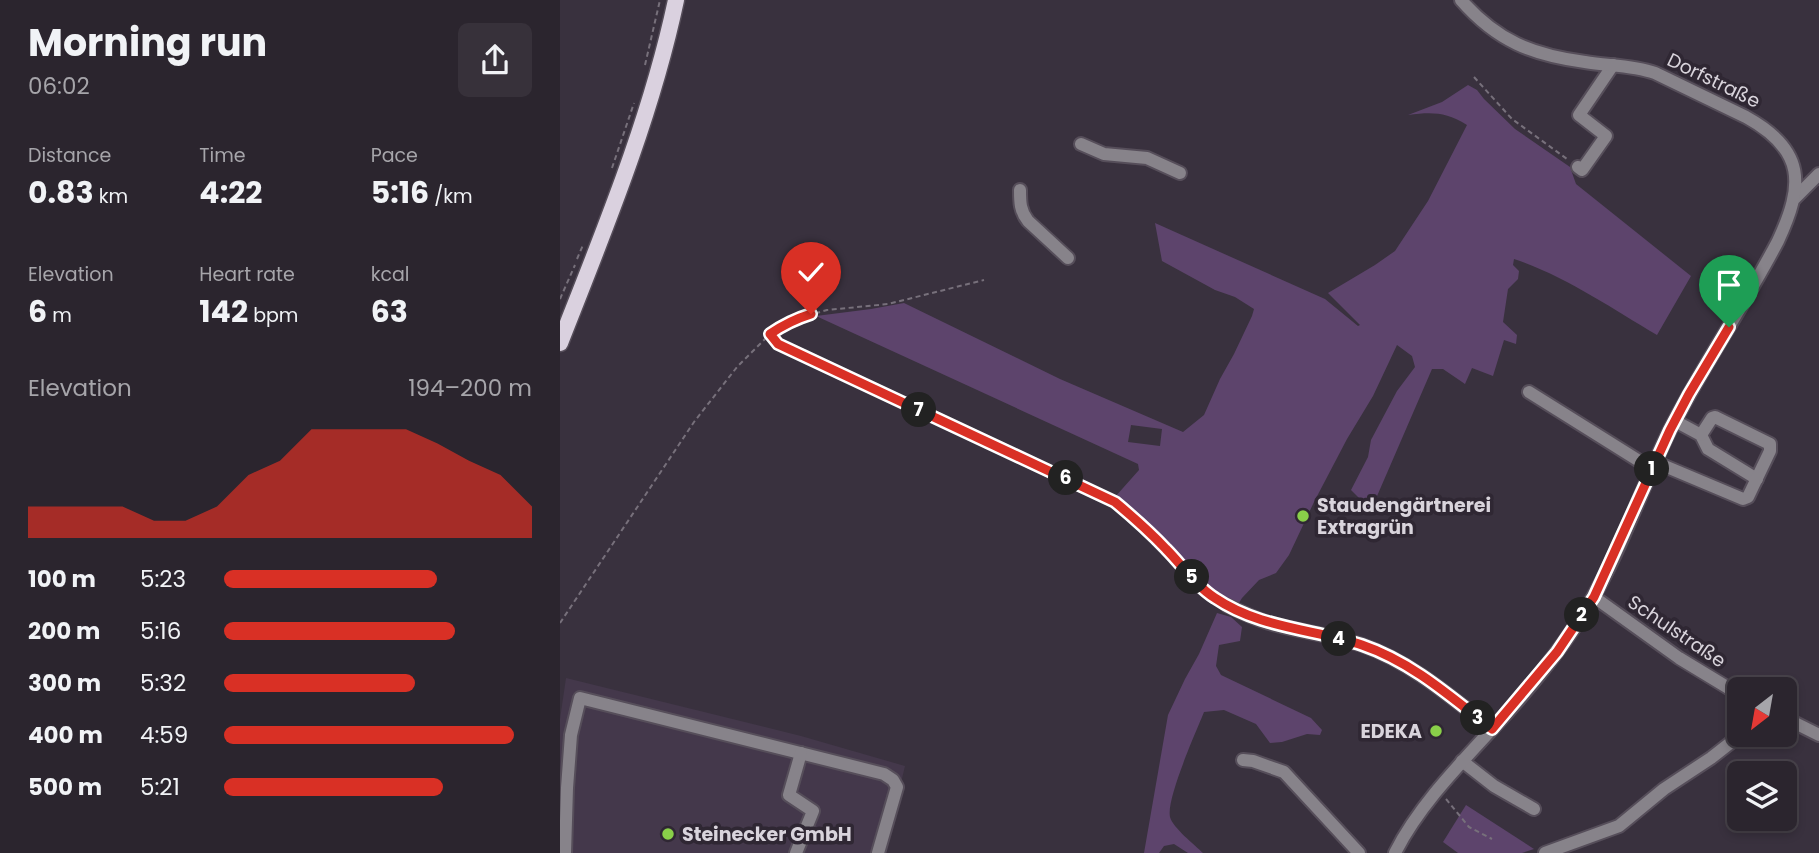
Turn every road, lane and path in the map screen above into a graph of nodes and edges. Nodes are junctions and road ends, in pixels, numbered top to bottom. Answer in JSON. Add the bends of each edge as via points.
{"nodes":[{"id":1,"x":660,"y":0,"type":"edge"},
{"id":2,"x":676,"y":0,"type":"edge"},
{"id":3,"x":1461,"y":0,"type":"edge"},
{"id":4,"x":645,"y":65,"type":"dead end"},
{"id":5,"x":1613,"y":65,"type":"junction"},
{"id":6,"x":1474,"y":77,"type":"dead end"},
{"id":7,"x":637,"y":93,"type":"dead end"},
{"id":8,"x":1081,"y":144,"type":"dead end"},
{"id":9,"x":1578,"y":167,"type":"joint"},
{"id":10,"x":612,"y":169,"type":"dead end"},
{"id":11,"x":1180,"y":173,"type":"dead end"},
{"id":12,"x":1819,"y":174,"type":"edge"},
{"id":13,"x":1020,"y":190,"type":"dead end"},
{"id":14,"x":1795,"y":198,"type":"junction"},
{"id":15,"x":583,"y":245,"type":"dead end"},
{"id":16,"x":1068,"y":258,"type":"dead end"},
{"id":17,"x":984,"y":280,"type":"dead end"},
{"id":18,"x":560,"y":299,"type":"edge"},
{"id":19,"x":770,"y":334,"type":"junction"},
{"id":20,"x":560,"y":343,"type":"edge"},
{"id":21,"x":1529,"y":391,"type":"dead end"},
{"id":22,"x":1675,"y":421,"type":"junction"},
{"id":23,"x":1701,"y":435,"type":"junction"},
{"id":24,"x":1654,"y":465,"type":"junction"},
{"id":25,"x":1757,"y":480,"type":"junction"},
{"id":26,"x":1594,"y":597,"type":"junction"},
{"id":27,"x":1228,"y":606,"type":"joint"},
{"id":28,"x":560,"y":623,"type":"edge"},
{"id":29,"x":1727,"y":687,"type":"edge"},
{"id":30,"x":1797,"y":724,"type":"edge"},
{"id":31,"x":1492,"y":729,"type":"junction"},
{"id":32,"x":1819,"y":735,"type":"edge"},
{"id":33,"x":1727,"y":745,"type":"edge"},
{"id":34,"x":801,"y":753,"type":"junction"},
{"id":35,"x":1243,"y":760,"type":"dead end"},
{"id":36,"x":1462,"y":761,"type":"junction"},
{"id":37,"x":1437,"y":791,"type":"junction"},
{"id":38,"x":1534,"y":809,"type":"dead end"},
{"id":39,"x":1492,"y":839,"type":"dead end"},
{"id":40,"x":565,"y":853,"type":"edge"},
{"id":41,"x":796,"y":853,"type":"edge"},
{"id":42,"x":878,"y":853,"type":"edge"},
{"id":43,"x":1359,"y":853,"type":"edge"},
{"id":44,"x":1395,"y":853,"type":"edge"},
{"id":45,"x":1545,"y":853,"type":"edge"}],
"edges":[{"from":1,"to":4,"type":"path"},
{"from":2,"to":20,"type":"main road","via":[[632,153]]},
{"from":3,"to":5,"type":"street","name":"Dorfstraße","via":[[1483,22],[1530,51]]},
{"from":5,"to":9,"type":"street","via":[[1579,115],[1606,136],[1582,170]]},
{"from":5,"to":14,"type":"street","name":"Dorfstraße","via":[[1655,73],[1759,124],[1792,160]]},
{"from":6,"to":9,"type":"path","via":[[1512,119]]},
{"from":7,"to":10,"type":"path"},
{"from":8,"to":11,"type":"street","via":[[1104,155],[1147,158]]},
{"from":12,"to":14,"type":"street"},
{"from":13,"to":16,"type":"street","via":[[1023,214]]},
{"from":14,"to":22,"type":"street","name":"Dorfstraße","via":[[1767,261]]},
{"from":15,"to":18,"type":"path"},
{"from":17,"to":19,"type":"path","via":[[888,304],[827,310],[796,319]]},
{"from":19,"to":27,"type":"path","via":[[778,344],[1115,502],[1213,597]]},
{"from":19,"to":28,"type":"path","via":[[694,422]]},
{"from":21,"to":24,"type":"street"},
{"from":22,"to":23,"type":"street"},
{"from":22,"to":24,"type":"street","name":"Dorfstraße"},
{"from":23,"to":25,"type":"street","via":[[1708,449]]},
{"from":23,"to":25,"type":"street","via":[[1715,417],[1770,444]]},
{"from":24,"to":25,"type":"street","via":[[1743,499]]},
{"from":24,"to":26,"type":"street","name":"Dorfstraße"},
{"from":26,"to":29,"type":"street","name":"Schulstraße"},
{"from":26,"to":31,"type":"street","name":"Dorfstraße","via":[[1557,652]]},
{"from":27,"to":31,"type":"street","via":[[1273,624],[1355,643],[1390,657]]},
{"from":30,"to":32,"type":"street"},
{"from":31,"to":36,"type":"street","name":"Dorfstraße"},
{"from":33,"to":45,"type":"street","via":[[1619,826]]},
{"from":34,"to":40,"type":"street","via":[[580,698],[571,734]]},
{"from":34,"to":41,"type":"street","via":[[789,795],[813,811]]},
{"from":34,"to":42,"type":"street","via":[[892,780],[897,787]]},
{"from":35,"to":43,"type":"street","via":[[1284,772]]},
{"from":36,"to":37,"type":"street","name":"Dorfstraße"},
{"from":36,"to":38,"type":"street"},
{"from":37,"to":39,"type":"path","via":[[1469,827]]},
{"from":37,"to":44,"type":"street","name":"Dorfstraße"}]}
